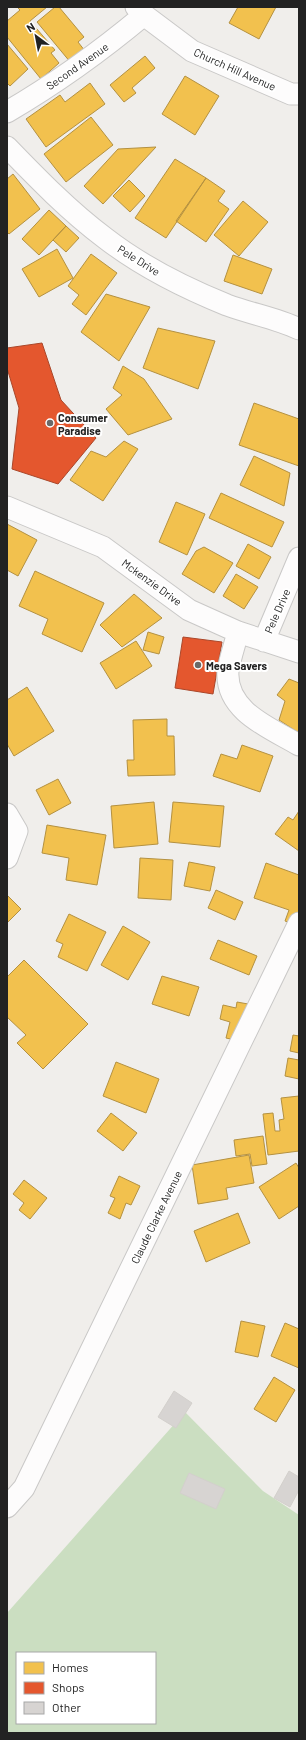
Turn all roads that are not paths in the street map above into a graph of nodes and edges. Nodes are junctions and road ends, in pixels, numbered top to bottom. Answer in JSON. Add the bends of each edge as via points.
{"nodes":[{"id":1,"x":140,"y":11,"type":"edge"},
{"id":2,"x":299,"y":94,"type":"edge"},
{"id":3,"x":7,"y":112,"type":"edge"},
{"id":4,"x":7,"y":147,"type":"edge"},
{"id":5,"x":299,"y":329,"type":"edge"},
{"id":6,"x":7,"y":507,"type":"edge"},
{"id":7,"x":299,"y":558,"type":"edge"},
{"id":8,"x":238,"y":632,"type":"junction"},
{"id":9,"x":264,"y":641,"type":"junction"},
{"id":10,"x":299,"y":652,"type":"edge"},
{"id":11,"x":299,"y":745,"type":"edge"},
{"id":12,"x":7,"y":814,"type":"edge"},
{"id":13,"x":7,"y":858,"type":"edge"},
{"id":14,"x":299,"y":923,"type":"edge"},
{"id":15,"x":7,"y":1507,"type":"edge"}],
"edges":[{"from":1,"to":2,"type":"street","name":"Church Hill Avenue","via":[[192,51],[291,94]]},
{"from":1,"to":3,"type":"street","name":"Second Avenue","via":[[112,41]]},
{"from":4,"to":5,"type":"street","name":"Pele Drive","via":[[51,193],[105,238],[161,274],[227,305]]},
{"from":6,"to":8,"type":"street","name":"Mckenzie Drive","via":[[103,547],[189,610]]},
{"from":7,"to":9,"type":"street","name":"Pele Drive"},
{"from":8,"to":9,"type":"street","name":"Mckenzie Drive"},
{"from":8,"to":11,"type":"street","via":[[228,669],[232,697],[240,708],[251,716]]},
{"from":9,"to":10,"type":"street","name":"Mckenzie Drive"},
{"from":12,"to":13,"type":"street","via":[[17,831]]},
{"from":14,"to":15,"type":"street","name":"Claude Clarke Avenue","via":[[24,1488]]}]}
